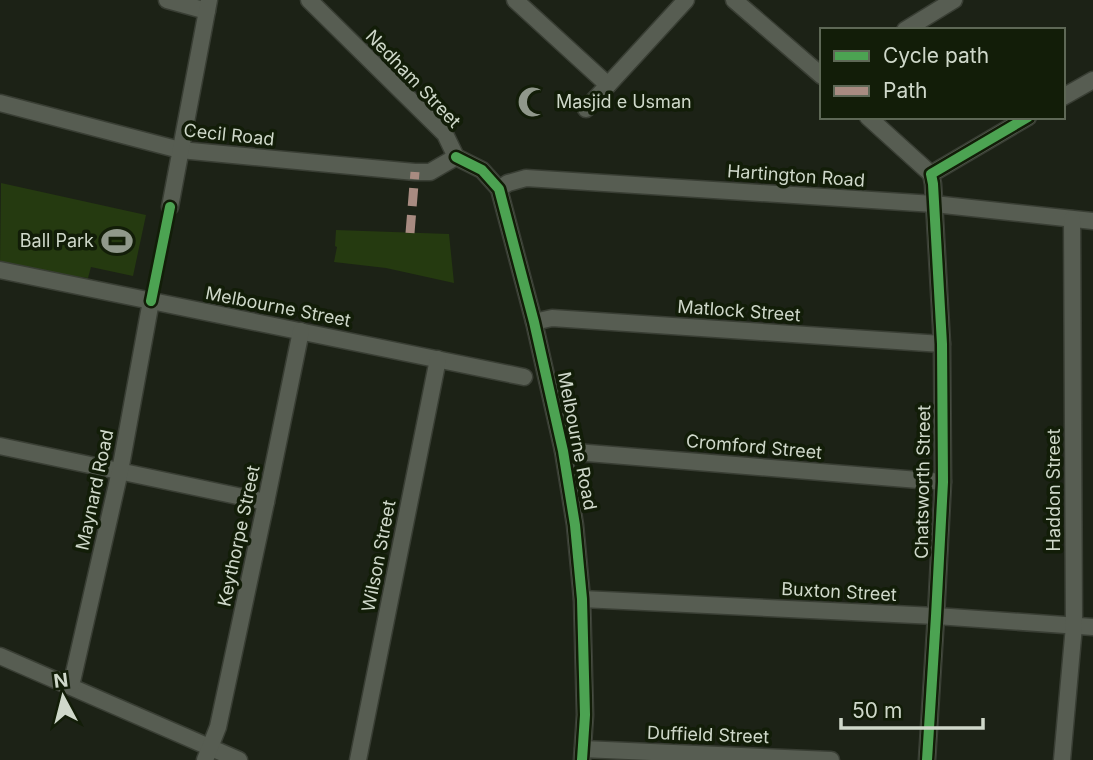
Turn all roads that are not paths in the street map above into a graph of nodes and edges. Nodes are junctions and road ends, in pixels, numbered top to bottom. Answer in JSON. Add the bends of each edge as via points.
{"nodes":[{"id":1,"x":167,"y":0,"type":"edge"},
{"id":2,"x":309,"y":0,"type":"edge"},
{"id":3,"x":515,"y":0,"type":"edge"},
{"id":4,"x":686,"y":0,"type":"edge"},
{"id":5,"x":734,"y":0,"type":"edge"},
{"id":6,"x":954,"y":0,"type":"edge"},
{"id":7,"x":208,"y":6,"type":"edge"},
{"id":8,"x":908,"y":28,"type":"edge"},
{"id":9,"x":820,"y":74,"type":"edge"},
{"id":10,"x":1093,"y":80,"type":"edge"},
{"id":11,"x":608,"y":85,"type":"junction"},
{"id":12,"x":1065,"y":96,"type":"edge"},
{"id":13,"x":0,"y":103,"type":"edge"},
{"id":14,"x":586,"y":109,"type":"dead end"},
{"id":15,"x":870,"y":119,"type":"edge"},
{"id":16,"x":1025,"y":119,"type":"edge"},
{"id":17,"x":180,"y":150,"type":"junction"},
{"id":18,"x":456,"y":157,"type":"junction"},
{"id":19,"x":932,"y":174,"type":"junction"},
{"id":20,"x":499,"y":189,"type":"junction"},
{"id":21,"x":934,"y":204,"type":"junction"},
{"id":22,"x":170,"y":207,"type":"dead end"},
{"id":23,"x":1072,"y":219,"type":"junction"},
{"id":24,"x":1093,"y":221,"type":"edge"},
{"id":25,"x":0,"y":270,"type":"edge"},
{"id":26,"x":151,"y":301,"type":"junction"},
{"id":27,"x":534,"y":322,"type":"junction"},
{"id":28,"x":301,"y":331,"type":"junction"},
{"id":29,"x":942,"y":344,"type":"junction"},
{"id":30,"x":438,"y":359,"type":"junction"},
{"id":31,"x":524,"y":377,"type":"dead end"},
{"id":32,"x":0,"y":446,"type":"edge"},
{"id":33,"x":563,"y":451,"type":"junction"},
{"id":34,"x":120,"y":471,"type":"junction"},
{"id":35,"x":943,"y":482,"type":"junction"},
{"id":36,"x":266,"y":502,"type":"junction"},
{"id":37,"x":582,"y":599,"type":"junction"},
{"id":38,"x":936,"y":617,"type":"junction"},
{"id":39,"x":1074,"y":626,"type":"junction"},
{"id":40,"x":1093,"y":627,"type":"edge"},
{"id":41,"x":0,"y":656,"type":"edge"},
{"id":42,"x":71,"y":686,"type":"junction"},
{"id":43,"x":208,"y":754,"type":"edge"},
{"id":44,"x":583,"y":755,"type":"edge"},
{"id":45,"x":239,"y":760,"type":"edge"},
{"id":46,"x":358,"y":760,"type":"edge"},
{"id":47,"x":831,"y":760,"type":"edge"},
{"id":48,"x":927,"y":760,"type":"edge"},
{"id":49,"x":1062,"y":760,"type":"edge"}],
"edges":[{"from":1,"to":7,"type":"street"},
{"from":2,"to":18,"type":"street","name":"Nedham Street","via":[[445,134]]},
{"from":3,"to":11,"type":"street"},
{"from":4,"to":11,"type":"street"},
{"from":5,"to":9,"type":"street"},
{"from":6,"to":8,"type":"street"},
{"from":7,"to":17,"type":"street"},
{"from":10,"to":12,"type":"street"},
{"from":11,"to":14,"type":"street"},
{"from":13,"to":17,"type":"street","name":"Cecil Road"},
{"from":15,"to":19,"type":"street"},
{"from":16,"to":19,"type":"street"},
{"from":17,"to":18,"type":"street","name":"Cecil Road","via":[[415,172],[430,172]]},
{"from":17,"to":22,"type":"street"},
{"from":18,"to":20,"type":"street","via":[[482,170]]},
{"from":19,"to":21,"type":"street","name":"Chatsworth Street"},
{"from":20,"to":21,"type":"street","name":"Hartington Road","via":[[526,178]]},
{"from":20,"to":27,"type":"street","name":"Melbourne Road"},
{"from":21,"to":23,"type":"street","name":"Hartington Road"},
{"from":21,"to":29,"type":"street","name":"Chatsworth Street"},
{"from":23,"to":24,"type":"street","name":"Hartington Road"},
{"from":23,"to":39,"type":"street","name":"Haddon Street"},
{"from":25,"to":26,"type":"street","name":"Melbourne Street"},
{"from":26,"to":28,"type":"street","name":"Melbourne Street"},
{"from":26,"to":34,"type":"street","name":"Maynard Road"},
{"from":27,"to":29,"type":"street","name":"Matlock Street","via":[[552,318]]},
{"from":27,"to":33,"type":"street","name":"Melbourne Road"},
{"from":28,"to":30,"type":"street","name":"Melbourne Street"},
{"from":28,"to":36,"type":"street","name":"Keythorpe Street"},
{"from":29,"to":35,"type":"street","name":"Chatsworth Street"},
{"from":30,"to":31,"type":"street","name":"Melbourne Street"},
{"from":30,"to":46,"type":"street","name":"Wilson Street"},
{"from":32,"to":34,"type":"street"},
{"from":33,"to":35,"type":"street","name":"Cromford Street"},
{"from":33,"to":37,"type":"street","name":"Melbourne Road"},
{"from":34,"to":36,"type":"street"},
{"from":34,"to":42,"type":"street","name":"Maynard Road"},
{"from":35,"to":38,"type":"street","name":"Chatsworth Street"},
{"from":36,"to":43,"type":"street","name":"Keythorpe Street","via":[[218,727]]},
{"from":37,"to":38,"type":"street","name":"Buxton Street"},
{"from":37,"to":44,"type":"street","name":"Melbourne Road"},
{"from":38,"to":39,"type":"street","name":"Buxton Street"},
{"from":38,"to":48,"type":"street","name":"Chatsworth Street"},
{"from":39,"to":40,"type":"street","name":"Buxton Street"},
{"from":39,"to":49,"type":"street","name":"Haddon Street"},
{"from":41,"to":42,"type":"street"},
{"from":42,"to":43,"type":"street"},
{"from":43,"to":45,"type":"street"},
{"from":44,"to":47,"type":"street","name":"Duffield Street"}]}
